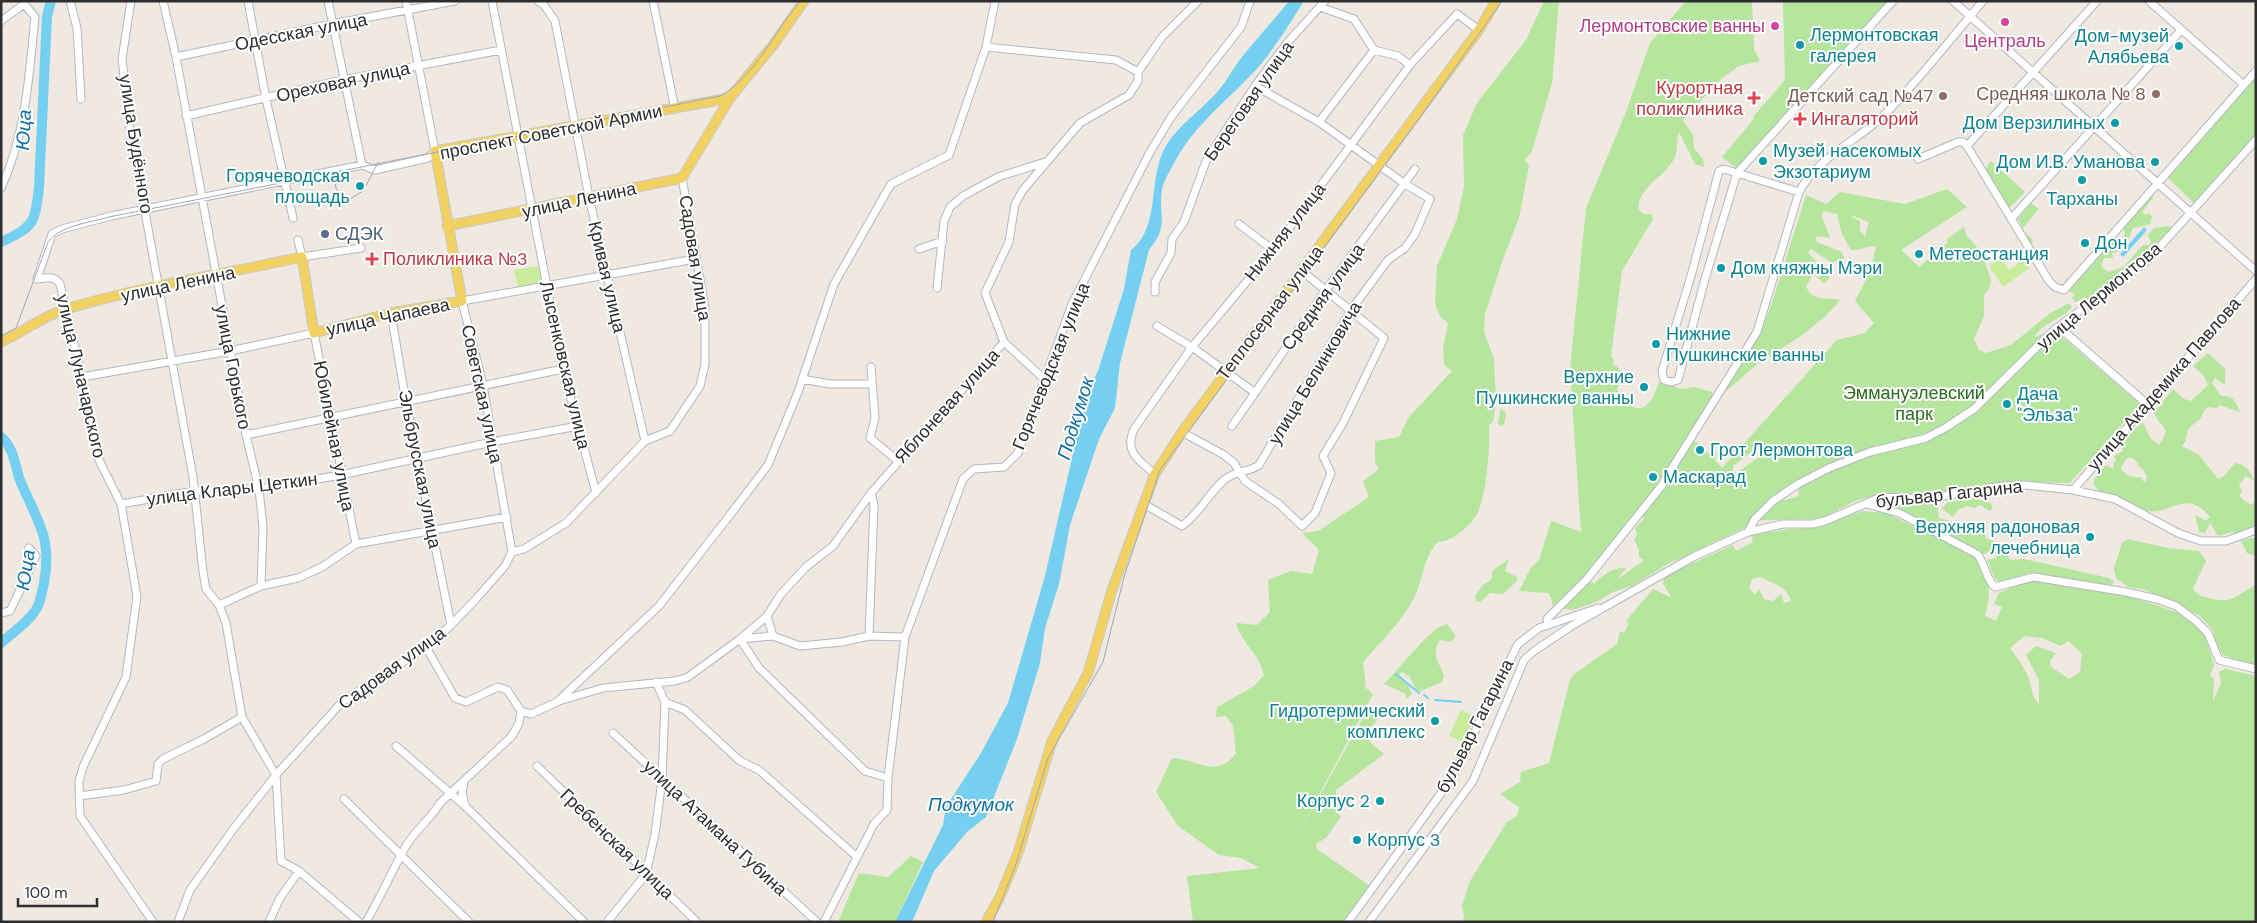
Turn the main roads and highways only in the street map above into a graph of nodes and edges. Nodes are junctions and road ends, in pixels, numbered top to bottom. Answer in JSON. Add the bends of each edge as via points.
{"nodes":[{"id":1,"x":804,"y":1,"type":"edge"},
{"id":2,"x":1496,"y":1,"type":"edge"},
{"id":3,"x":730,"y":98,"type":"junction"},
{"id":4,"x":435,"y":151,"type":"joint"},
{"id":5,"x":682,"y":178,"type":"joint"},
{"id":6,"x":447,"y":226,"type":"junction"},
{"id":7,"x":302,"y":257,"type":"joint"},
{"id":8,"x":462,"y":301,"type":"joint"},
{"id":9,"x":314,"y":333,"type":"joint"},
{"id":10,"x":1,"y":342,"type":"edge"},
{"id":11,"x":986,"y":922,"type":"edge"}],
"edges":[{"from":1,"to":3,"type":"main road"},
{"from":2,"to":11,"type":"main road","name":"Теплосерная улица","via":[[1479,30],[1182,432],[1155,474],[1112,590],[1095,652],[1052,741],[1018,853]]},
{"from":3,"to":4,"type":"main road","name":"проспект Советской Армии"},
{"from":3,"to":5,"type":"main road","name":"Садовая улица"},
{"from":4,"to":6,"type":"main road","name":"Советская улица"},
{"from":5,"to":6,"type":"main road","name":"улица Ленина"},
{"from":6,"to":8,"type":"main road","name":"Советская улица"},
{"from":7,"to":9,"type":"main road","name":"Юбилейная улица"},
{"from":7,"to":10,"type":"main road","name":"улица Ленина","via":[[65,309]]},
{"from":8,"to":9,"type":"main road","name":"улица Чапаева","via":[[391,313]]}]}
